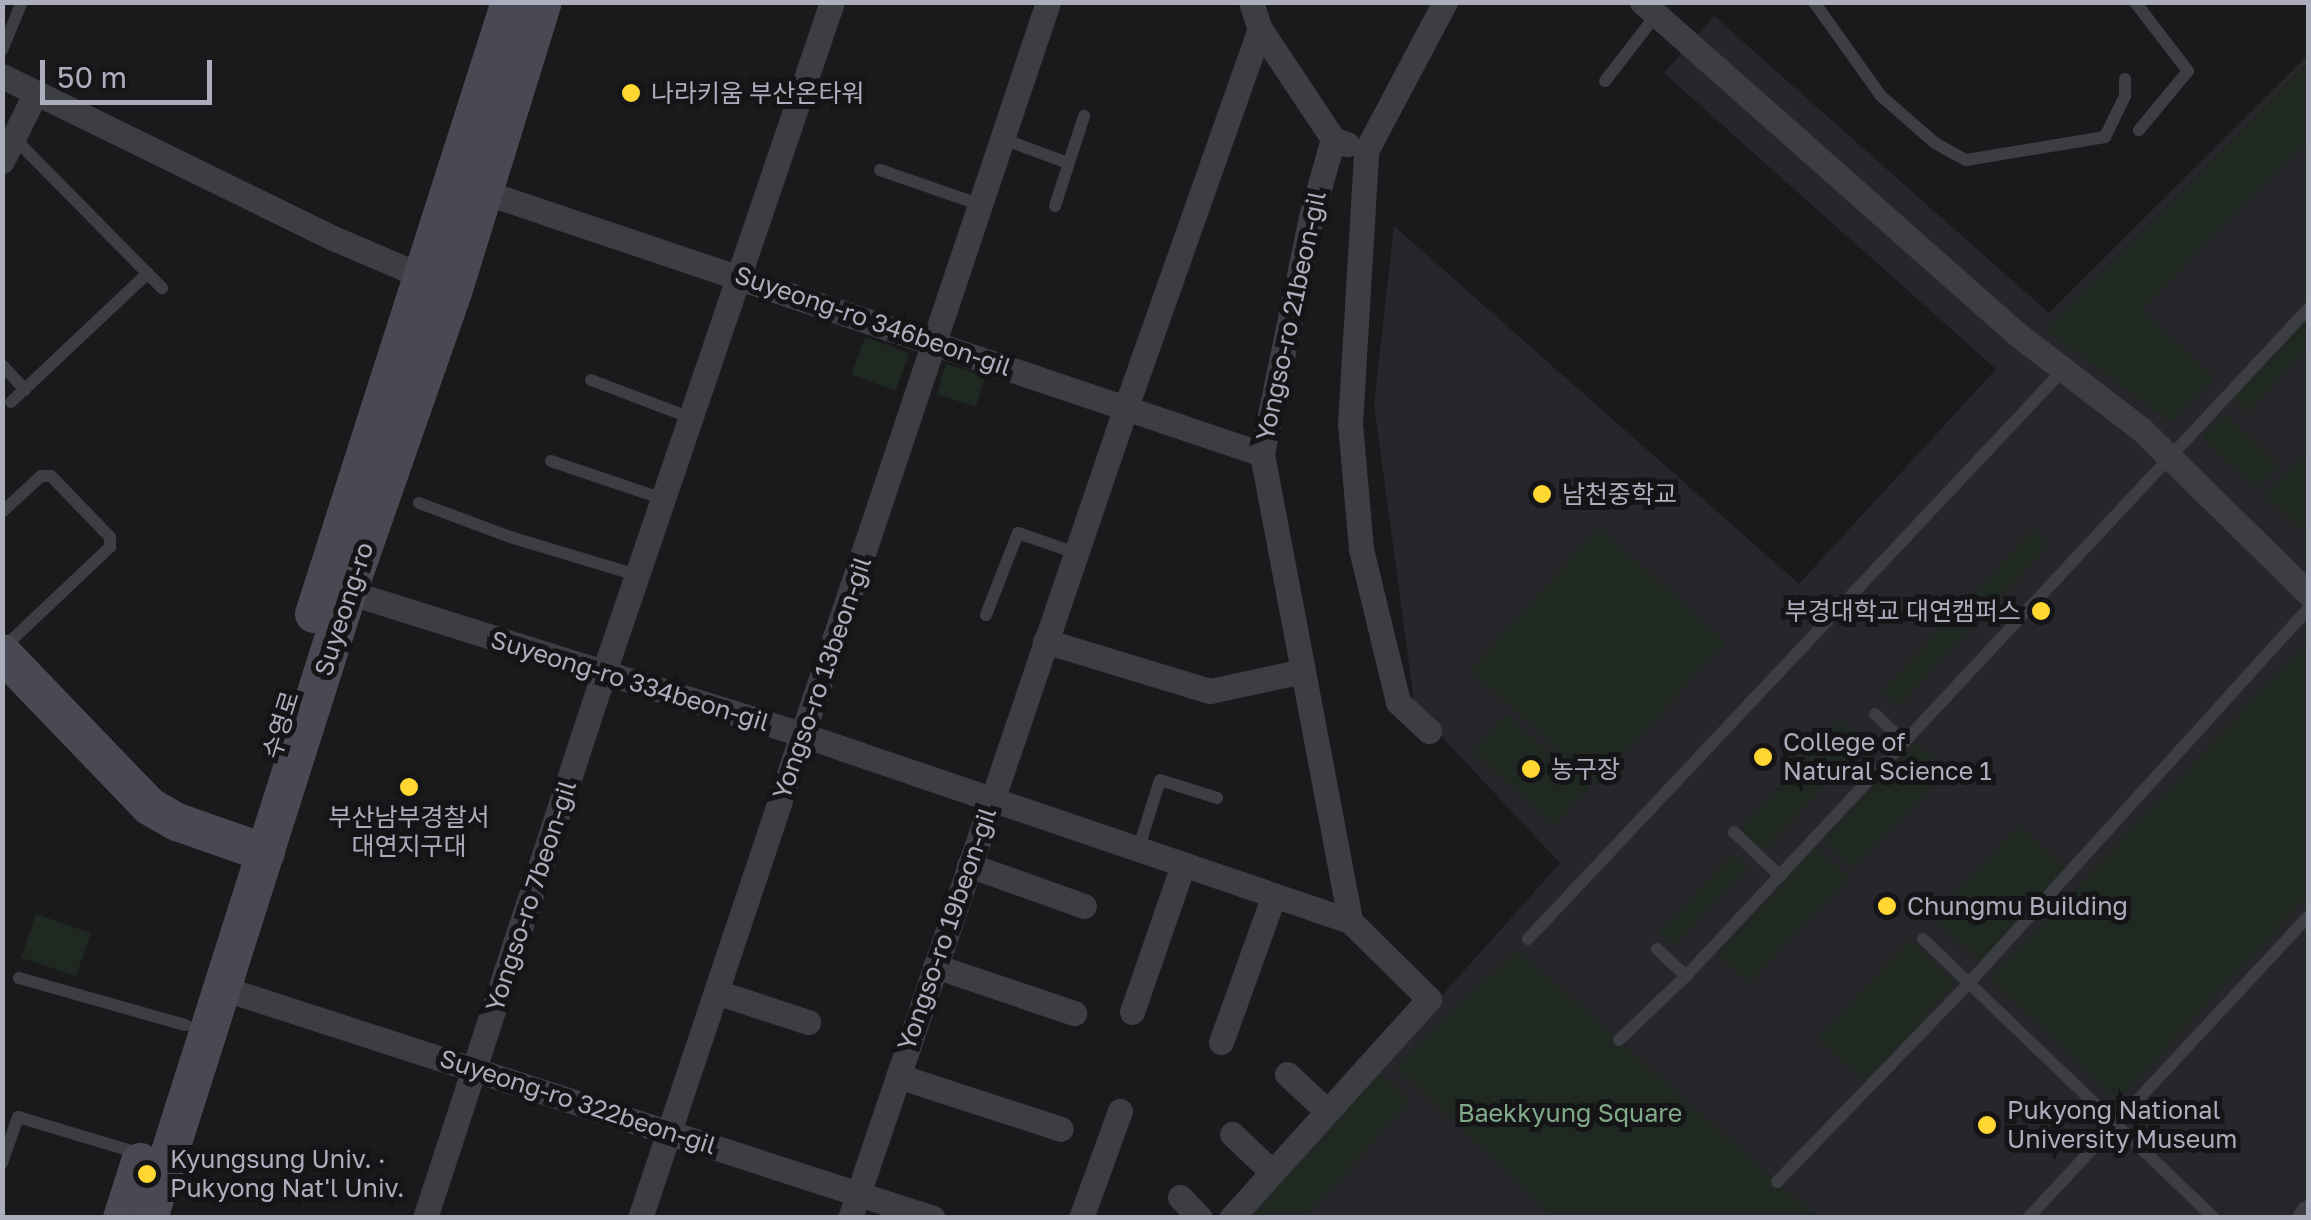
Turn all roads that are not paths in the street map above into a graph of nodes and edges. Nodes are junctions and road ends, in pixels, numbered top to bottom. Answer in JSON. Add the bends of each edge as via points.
{"nodes":[{"id":1,"x":22,"y":2,"type":"edge"},
{"id":2,"x":510,"y":2,"type":"edge"},
{"id":3,"x":543,"y":2,"type":"edge"},
{"id":4,"x":832,"y":2,"type":"edge"},
{"id":5,"x":1048,"y":2,"type":"edge"},
{"id":6,"x":1445,"y":2,"type":"edge"},
{"id":7,"x":1814,"y":2,"type":"edge"},
{"id":8,"x":2135,"y":2,"type":"edge"},
{"id":9,"x":1649,"y":9,"type":"edge"},
{"id":10,"x":1248,"y":11,"type":"edge"},
{"id":11,"x":2,"y":50,"type":"edge"},
{"id":12,"x":2,"y":76,"type":"edge"},
{"id":13,"x":2125,"y":79,"type":"dead end"},
{"id":14,"x":1605,"y":80,"type":"dead end"},
{"id":15,"x":36,"y":94,"type":"junction"},
{"id":16,"x":1084,"y":116,"type":"dead end"},
{"id":17,"x":2139,"y":130,"type":"dead end"},
{"id":18,"x":14,"y":138,"type":"junction"},
{"id":19,"x":1003,"y":138,"type":"junction"},
{"id":20,"x":1334,"y":139,"type":"junction"},
{"id":21,"x":1366,"y":151,"type":"junction"},
{"id":22,"x":2,"y":162,"type":"edge"},
{"id":23,"x":1068,"y":163,"type":"junction"},
{"id":24,"x":880,"y":170,"type":"dead end"},
{"id":25,"x":484,"y":192,"type":"junction"},
{"id":26,"x":981,"y":205,"type":"junction"},
{"id":27,"x":1054,"y":206,"type":"dead end"},
{"id":28,"x":148,"y":273,"type":"junction"},
{"id":29,"x":739,"y":275,"type":"junction"},
{"id":30,"x":440,"y":284,"type":"junction"},
{"id":31,"x":162,"y":288,"type":"dead end"},
{"id":32,"x":2308,"y":309,"type":"edge"},
{"id":33,"x":935,"y":342,"type":"junction"},
{"id":34,"x":2,"y":365,"type":"edge"},
{"id":35,"x":2064,"y":369,"type":"junction"},
{"id":36,"x":591,"y":380,"type":"dead end"},
{"id":37,"x":25,"y":390,"type":"junction"},
{"id":38,"x":11,"y":402,"type":"dead end"},
{"id":39,"x":1126,"y":407,"type":"junction"},
{"id":40,"x":691,"y":418,"type":"junction"},
{"id":41,"x":1262,"y":454,"type":"junction"},
{"id":42,"x":2170,"y":458,"type":"junction"},
{"id":43,"x":551,"y":462,"type":"dead end"},
{"id":44,"x":663,"y":499,"type":"junction"},
{"id":45,"x":418,"y":502,"type":"dead end"},
{"id":46,"x":2,"y":512,"type":"edge"},
{"id":47,"x":1076,"y":553,"type":"junction"},
{"id":48,"x":637,"y":575,"type":"junction"},
{"id":49,"x":348,"y":592,"type":"junction"},
{"id":50,"x":2308,"y":593,"type":"edge"},
{"id":51,"x":2308,"y":609,"type":"edge"},
{"id":52,"x":986,"y":615,"type":"dead end"},
{"id":53,"x":1046,"y":641,"type":"junction"},
{"id":54,"x":2,"y":651,"type":"edge"},
{"id":55,"x":1303,"y":671,"type":"junction"},
{"id":56,"x":604,"y":672,"type":"junction"},
{"id":57,"x":1875,"y":714,"type":"dead end"},
{"id":58,"x":1429,"y":731,"type":"dead end"},
{"id":59,"x":803,"y":735,"type":"junction"},
{"id":60,"x":1904,"y":742,"type":"junction"},
{"id":61,"x":1217,"y":798,"type":"dead end"},
{"id":62,"x":990,"y":800,"type":"junction"},
{"id":63,"x":1734,"y":832,"type":"dead end"},
{"id":64,"x":255,"y":849,"type":"junction"},
{"id":65,"x":1138,"y":850,"type":"junction"},
{"id":66,"x":969,"y":865,"type":"junction"},
{"id":67,"x":1183,"y":865,"type":"junction"},
{"id":68,"x":1780,"y":876,"type":"junction"},
{"id":69,"x":1274,"y":896,"type":"junction"},
{"id":70,"x":1084,"y":906,"type":"dead end"},
{"id":71,"x":2308,"y":917,"type":"edge"},
{"id":72,"x":1350,"y":921,"type":"junction"},
{"id":73,"x":1528,"y":939,"type":"dead end"},
{"id":74,"x":1922,"y":939,"type":"dead end"},
{"id":75,"x":1658,"y":949,"type":"dead end"},
{"id":76,"x":935,"y":966,"type":"junction"},
{"id":77,"x":1686,"y":976,"type":"junction"},
{"id":78,"x":19,"y":978,"type":"dead end"},
{"id":79,"x":1969,"y":982,"type":"junction"},
{"id":80,"x":222,"y":988,"type":"junction"},
{"id":81,"x":716,"y":992,"type":"junction"},
{"id":82,"x":1132,"y":1012,"type":"dead end"},
{"id":83,"x":1074,"y":1013,"type":"dead end"},
{"id":84,"x":808,"y":1022,"type":"dead end"},
{"id":85,"x":186,"y":1025,"type":"junction"},
{"id":86,"x":1619,"y":1040,"type":"dead end"},
{"id":87,"x":1221,"y":1042,"type":"dead end"},
{"id":88,"x":475,"y":1069,"type":"junction"},
{"id":89,"x":1287,"y":1074,"type":"dead end"},
{"id":90,"x":898,"y":1076,"type":"junction"},
{"id":91,"x":1120,"y":1111,"type":"dead end"},
{"id":92,"x":1327,"y":1111,"type":"junction"},
{"id":93,"x":2119,"y":1123,"type":"junction"},
{"id":94,"x":1061,"y":1129,"type":"dead end"},
{"id":95,"x":669,"y":1130,"type":"junction"},
{"id":96,"x":1232,"y":1134,"type":"dead end"},
{"id":97,"x":142,"y":1154,"type":"junction"},
{"id":98,"x":2,"y":1163,"type":"edge"},
{"id":99,"x":1272,"y":1172,"type":"junction"},
{"id":100,"x":1777,"y":1182,"type":"dead end"},
{"id":101,"x":1180,"y":1197,"type":"dead end"},
{"id":102,"x":854,"y":1205,"type":"edge"},
{"id":103,"x":122,"y":1218,"type":"edge"},
{"id":104,"x":149,"y":1218,"type":"edge"},
{"id":105,"x":425,"y":1218,"type":"edge"},
{"id":106,"x":640,"y":1218,"type":"edge"},
{"id":107,"x":932,"y":1218,"type":"edge"},
{"id":108,"x":1081,"y":1218,"type":"edge"},
{"id":109,"x":1200,"y":1218,"type":"edge"},
{"id":110,"x":1231,"y":1218,"type":"edge"},
{"id":111,"x":2028,"y":1218,"type":"edge"},
{"id":112,"x":2214,"y":1218,"type":"edge"}],
"edges":[{"from":1,"to":11,"type":"lane"},
{"from":2,"to":30,"type":"main road","name":"수영로"},
{"from":3,"to":25,"type":"main road","name":"Suyeong-ro"},
{"from":4,"to":29,"type":"street","name":"Yongso-ro 7beon-gil"},
{"from":5,"to":19,"type":"street","name":"Yongso-ro 13beon-gil"},
{"from":6,"to":21,"type":"street"},
{"from":7,"to":13,"type":"lane","via":[[1881,96],[1935,143],[1966,160],[2105,137],[2126,96]]},
{"from":8,"to":17,"type":"lane","via":[[2188,72]]},
{"from":9,"to":14,"type":"lane"},
{"from":9,"to":35,"type":"street"},
{"from":10,"to":20,"type":"street"},
{"from":10,"to":39,"type":"street","name":"Yongso-ro 19beon-gil"},
{"from":12,"to":15,"type":"street"},
{"from":15,"to":18,"type":"street"},
{"from":15,"to":30,"type":"street"},
{"from":16,"to":23,"type":"lane"},
{"from":18,"to":22,"type":"street"},
{"from":18,"to":28,"type":"lane"},
{"from":19,"to":23,"type":"lane"},
{"from":19,"to":26,"type":"street","name":"Yongso-ro 13beon-gil"},
{"from":20,"to":21,"type":"street"},
{"from":20,"to":41,"type":"street","name":"Yongso-ro 21beon-gil","via":[[1310,217]]},
{"from":21,"to":58,"type":"street","via":[[1350,424],[1361,549],[1398,702]]},
{"from":23,"to":27,"type":"lane"},
{"from":24,"to":26,"type":"lane"},
{"from":25,"to":29,"type":"street","name":"Suyeong-ro 346beon-gil"},
{"from":25,"to":30,"type":"main road","name":"Suyeong-ro"},
{"from":26,"to":33,"type":"street","name":"Yongso-ro 13beon-gil"},
{"from":28,"to":31,"type":"lane"},
{"from":28,"to":37,"type":"lane"},
{"from":29,"to":33,"type":"street","name":"Suyeong-ro 346beon-gil"},
{"from":29,"to":40,"type":"street","name":"Yongso-ro 7beon-gil"},
{"from":30,"to":49,"type":"main road","name":"Suyeong-ro"},
{"from":30,"to":64,"type":"main road","name":"수영로","via":[[318,600]]},
{"from":32,"to":42,"type":"lane"},
{"from":33,"to":39,"type":"street","name":"Suyeong-ro 346beon-gil"},
{"from":33,"to":59,"type":"street","name":"Yongso-ro 13beon-gil"},
{"from":34,"to":37,"type":"lane"},
{"from":35,"to":42,"type":"street"},
{"from":35,"to":73,"type":"lane"},
{"from":36,"to":40,"type":"lane"},
{"from":37,"to":38,"type":"lane"},
{"from":39,"to":41,"type":"street","name":"Suyeong-ro 346beon-gil"},
{"from":39,"to":47,"type":"street","name":"Yongso-ro 19beon-gil"},
{"from":40,"to":44,"type":"street","name":"Yongso-ro 7beon-gil"},
{"from":41,"to":55,"type":"street","name":"Yongso-ro 21beon-gil"},
{"from":42,"to":50,"type":"street"},
{"from":42,"to":60,"type":"lane"},
{"from":43,"to":44,"type":"lane"},
{"from":44,"to":48,"type":"street","name":"Yongso-ro 7beon-gil"},
{"from":45,"to":48,"type":"lane"},
{"from":46,"to":54,"type":"lane","via":[[41,476],[51,476],[110,538],[110,547]]},
{"from":47,"to":52,"type":"lane","via":[[1018,533]]},
{"from":47,"to":53,"type":"street","name":"Yongso-ro 19beon-gil"},
{"from":48,"to":56,"type":"street","name":"Yongso-ro 7beon-gil"},
{"from":49,"to":56,"type":"street","name":"Suyeong-ro 334beon-gil"},
{"from":49,"to":64,"type":"main road","name":"Suyeong-ro"},
{"from":51,"to":79,"type":"lane"},
{"from":53,"to":55,"type":"street","via":[[1210,692]]},
{"from":53,"to":62,"type":"street","name":"Yongso-ro 19beon-gil"},
{"from":54,"to":64,"type":"main road","via":[[149,806]]},
{"from":55,"to":72,"type":"street","name":"Yongso-ro 21beon-gil"},
{"from":56,"to":59,"type":"street","name":"Suyeong-ro 334beon-gil"},
{"from":56,"to":88,"type":"street","name":"Yongso-ro 7beon-gil"},
{"from":57,"to":60,"type":"lane"},
{"from":59,"to":62,"type":"street","name":"Suyeong-ro 334beon-gil"},
{"from":59,"to":81,"type":"street","name":"Yongso-ro 13beon-gil"},
{"from":60,"to":68,"type":"lane"},
{"from":61,"to":65,"type":"lane","via":[[1160,780]]},
{"from":62,"to":65,"type":"street","name":"Suyeong-ro 334beon-gil"},
{"from":62,"to":66,"type":"street","name":"Yongso-ro 19beon-gil"},
{"from":63,"to":68,"type":"lane"},
{"from":64,"to":80,"type":"main road","name":"Suyeong-ro"},
{"from":64,"to":85,"type":"main road","name":"수영로"},
{"from":65,"to":67,"type":"street","name":"Suyeong-ro 334beon-gil"},
{"from":66,"to":70,"type":"street"},
{"from":66,"to":76,"type":"street","name":"Yongso-ro 19beon-gil"},
{"from":67,"to":69,"type":"street","name":"Suyeong-ro 334beon-gil"},
{"from":67,"to":82,"type":"street"},
{"from":68,"to":77,"type":"lane"},
{"from":69,"to":72,"type":"street","name":"Suyeong-ro 334beon-gil"},
{"from":69,"to":87,"type":"street"},
{"from":71,"to":93,"type":"lane"},
{"from":72,"to":92,"type":"street","name":"Suyeong-ro 334beon-gil","via":[[1429,998]]},
{"from":74,"to":79,"type":"lane"},
{"from":75,"to":77,"type":"lane"},
{"from":76,"to":83,"type":"street"},
{"from":76,"to":90,"type":"street","name":"Yongso-ro 19beon-gil"},
{"from":77,"to":86,"type":"lane"},
{"from":78,"to":85,"type":"lane"},
{"from":79,"to":93,"type":"lane"},
{"from":79,"to":100,"type":"lane"},
{"from":80,"to":88,"type":"street","name":"Suyeong-ro 322beon-gil"},
{"from":80,"to":104,"type":"main road","name":"Suyeong-ro"},
{"from":81,"to":84,"type":"street"},
{"from":81,"to":95,"type":"street","name":"Yongso-ro 13beon-gil"},
{"from":85,"to":97,"type":"main road","name":"수영로"},
{"from":88,"to":95,"type":"street","name":"Suyeong-ro 322beon-gil"},
{"from":88,"to":105,"type":"street","name":"Yongso-ro 7beon-gil"},
{"from":89,"to":92,"type":"street"},
{"from":90,"to":94,"type":"street"},
{"from":90,"to":102,"type":"street","name":"Yongso-ro 19beon-gil"},
{"from":91,"to":108,"type":"street"},
{"from":92,"to":99,"type":"street"},
{"from":93,"to":111,"type":"lane"},
{"from":93,"to":112,"type":"lane"},
{"from":95,"to":102,"type":"street","name":"Suyeong-ro 322beon-gil"},
{"from":95,"to":106,"type":"street","name":"Yongso-ro 13beon-gil"},
{"from":96,"to":99,"type":"street"},
{"from":97,"to":98,"type":"lane","via":[[18,1117]]},
{"from":97,"to":103,"type":"main road","name":"수영로"},
{"from":99,"to":110,"type":"street"},
{"from":101,"to":109,"type":"street"},
{"from":102,"to":107,"type":"street","name":"Suyeong-ro 322beon-gil"}]}
